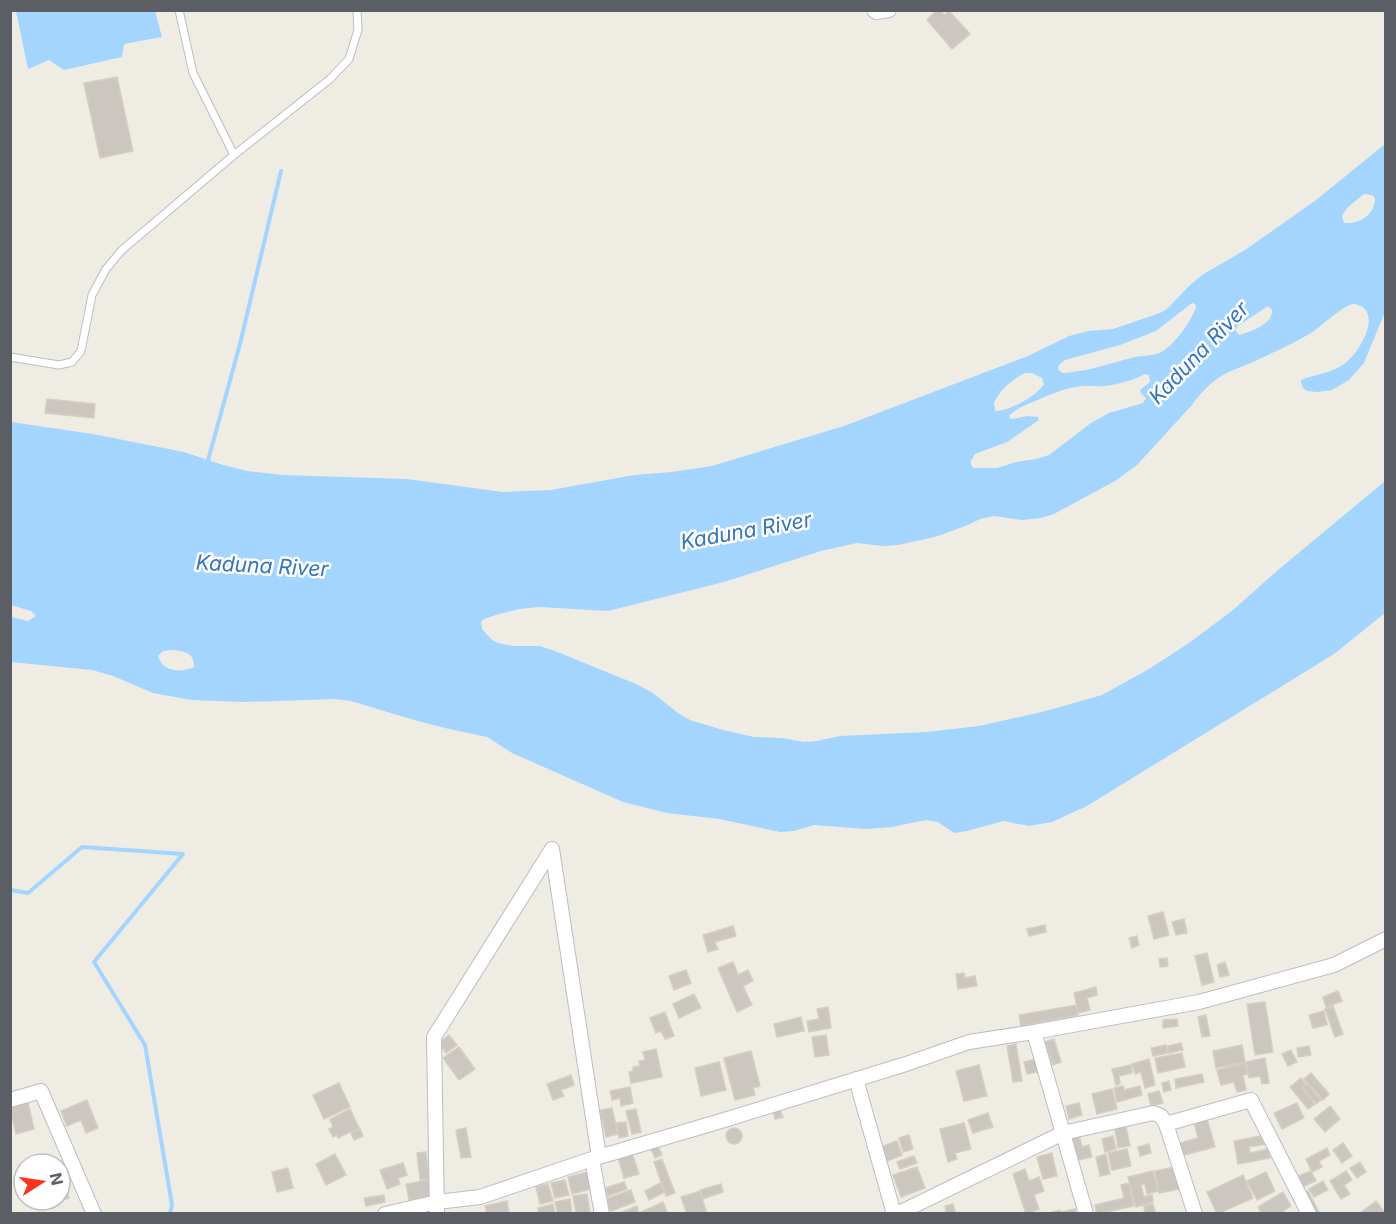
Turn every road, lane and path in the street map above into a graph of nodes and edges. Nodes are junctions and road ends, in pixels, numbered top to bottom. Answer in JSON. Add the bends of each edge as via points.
{"nodes":[{"id":1,"x":179,"y":10,"type":"edge"},
{"id":2,"x":357,"y":10,"type":"edge"},
{"id":3,"x":874,"y":10,"type":"edge"},
{"id":4,"x":889,"y":10,"type":"edge"},
{"id":5,"x":234,"y":155,"type":"junction"},
{"id":6,"x":10,"y":357,"type":"edge"},
{"id":7,"x":1386,"y":939,"type":"edge"},
{"id":8,"x":1034,"y":1032,"type":"junction"},
{"id":9,"x":856,"y":1079,"type":"junction"},
{"id":10,"x":10,"y":1100,"type":"edge"},
{"id":11,"x":1166,"y":1124,"type":"junction"},
{"id":12,"x":1063,"y":1133,"type":"junction"},
{"id":13,"x":595,"y":1158,"type":"junction"},
{"id":14,"x":437,"y":1208,"type":"edge"},
{"id":15,"x":94,"y":1214,"type":"edge"},
{"id":16,"x":385,"y":1214,"type":"edge"},
{"id":17,"x":602,"y":1214,"type":"edge"},
{"id":18,"x":896,"y":1214,"type":"edge"},
{"id":19,"x":1086,"y":1214,"type":"edge"},
{"id":20,"x":1196,"y":1214,"type":"edge"},
{"id":21,"x":1309,"y":1214,"type":"edge"}],
"edges":[{"from":1,"to":5,"type":"lane","via":[[193,73]]},
{"from":2,"to":5,"type":"lane","via":[[358,30],[349,58],[330,79]]},
{"from":3,"to":4,"type":"street"},
{"from":5,"to":6,"type":"lane","via":[[122,250],[106,269],[92,295],[81,351],[72,362],[59,365]]},
{"from":7,"to":8,"type":"street","via":[[1334,965],[1199,1002]]},
{"from":8,"to":9,"type":"street","via":[[969,1042]]},
{"from":8,"to":12,"type":"street"},
{"from":9,"to":13,"type":"street"},
{"from":9,"to":18,"type":"street"},
{"from":10,"to":15,"type":"street","via":[[41,1091]]},
{"from":11,"to":12,"type":"street","via":[[1153,1113]]},
{"from":11,"to":20,"type":"street"},
{"from":11,"to":21,"type":"street","via":[[1251,1100]]},
{"from":12,"to":18,"type":"street"},
{"from":12,"to":19,"type":"street"},
{"from":13,"to":14,"type":"street"},
{"from":13,"to":14,"type":"street","via":[[552,849],[434,1037]]},
{"from":13,"to":17,"type":"street"},
{"from":14,"to":16,"type":"street"}]}
